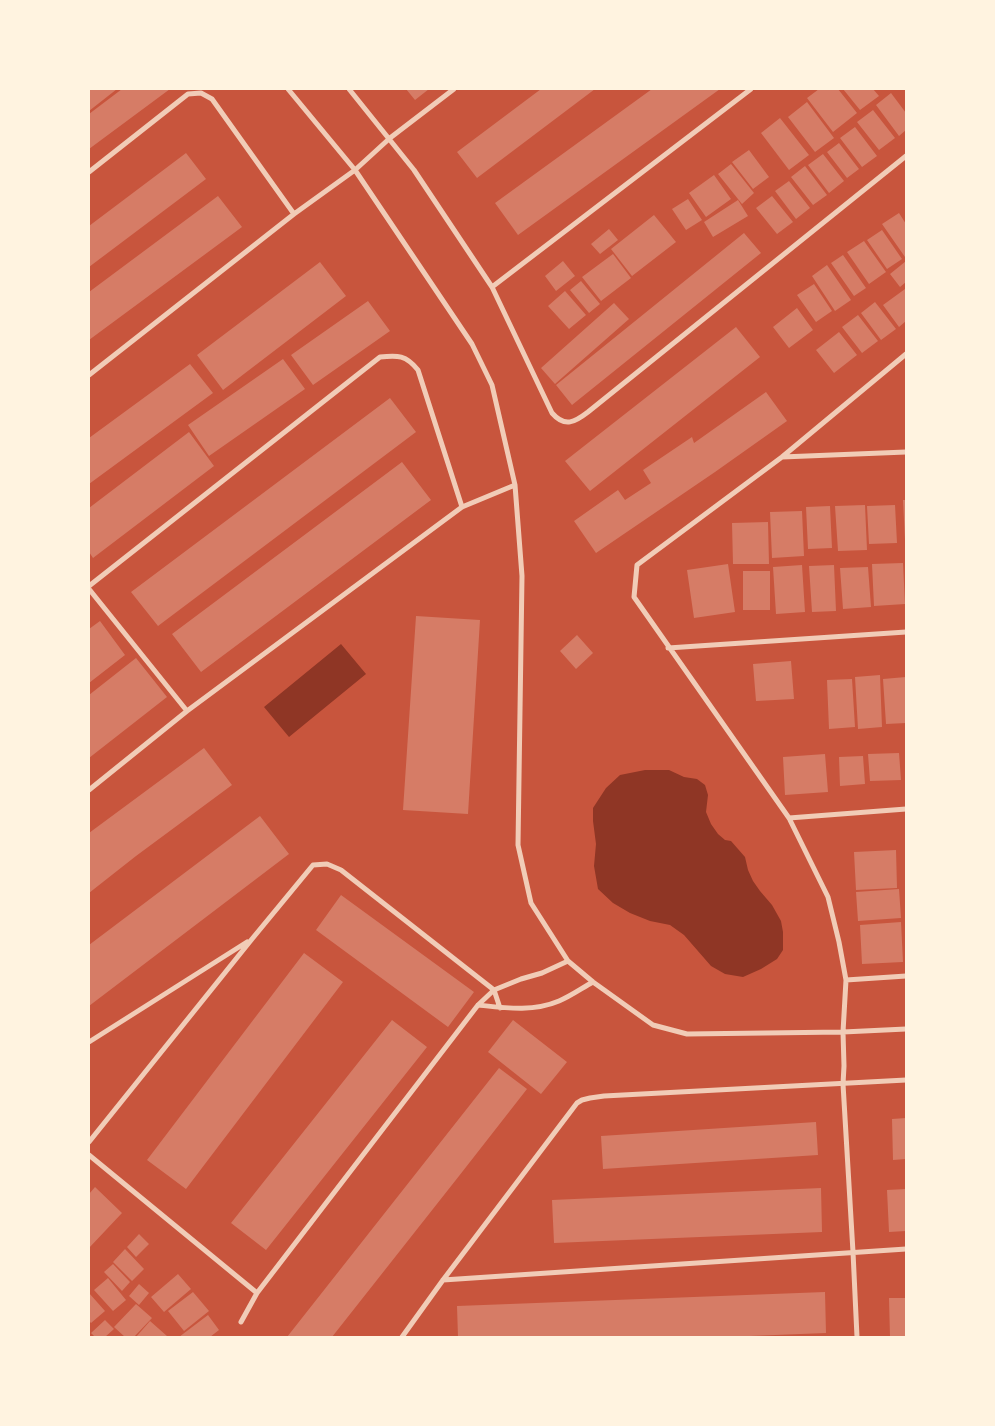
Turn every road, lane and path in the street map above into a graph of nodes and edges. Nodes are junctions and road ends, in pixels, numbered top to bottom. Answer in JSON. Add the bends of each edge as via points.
{"nodes":[{"id":1,"x":288,"y":89,"type":"edge"},
{"id":2,"x":349,"y":89,"type":"edge"},
{"id":3,"x":454,"y":89,"type":"edge"},
{"id":4,"x":751,"y":89,"type":"edge"},
{"id":5,"x":390,"y":138,"type":"junction"},
{"id":6,"x":906,"y":156,"type":"edge"},
{"id":7,"x":355,"y":170,"type":"junction"},
{"id":8,"x":89,"y":172,"type":"edge"},
{"id":9,"x":294,"y":214,"type":"junction"},
{"id":10,"x":492,"y":287,"type":"junction"},
{"id":11,"x":906,"y":354,"type":"edge"},
{"id":12,"x":89,"y":375,"type":"edge"},
{"id":13,"x":906,"y":452,"type":"edge"},
{"id":14,"x":782,"y":457,"type":"junction"},
{"id":15,"x":515,"y":485,"type":"junction"},
{"id":16,"x":462,"y":508,"type":"junction"},
{"id":17,"x":89,"y":587,"type":"edge"},
{"id":18,"x":906,"y":632,"type":"edge"},
{"id":19,"x":668,"y":648,"type":"junction"},
{"id":20,"x":187,"y":711,"type":"junction"},
{"id":21,"x":89,"y":790,"type":"edge"},
{"id":22,"x":906,"y":809,"type":"edge"},
{"id":23,"x":789,"y":818,"type":"junction"},
{"id":24,"x":252,"y":939,"type":"junction"},
{"id":25,"x":568,"y":960,"type":"junction"},
{"id":26,"x":906,"y":976,"type":"edge"},
{"id":27,"x":846,"y":980,"type":"junction"},
{"id":28,"x":593,"y":982,"type":"junction"},
{"id":29,"x":494,"y":990,"type":"junction"},
{"id":30,"x":478,"y":1005,"type":"junction"},
{"id":31,"x":500,"y":1008,"type":"junction"},
{"id":32,"x":906,"y":1029,"type":"edge"},
{"id":33,"x":843,"y":1032,"type":"junction"},
{"id":34,"x":89,"y":1042,"type":"edge"},
{"id":35,"x":906,"y":1080,"type":"edge"},
{"id":36,"x":843,"y":1084,"type":"junction"},
{"id":37,"x":89,"y":1142,"type":"edge"},
{"id":38,"x":89,"y":1155,"type":"edge"},
{"id":39,"x":906,"y":1249,"type":"edge"},
{"id":40,"x":854,"y":1252,"type":"junction"},
{"id":41,"x":443,"y":1280,"type":"junction"},
{"id":42,"x":257,"y":1293,"type":"junction"},
{"id":43,"x":241,"y":1322,"type":"dead end"},
{"id":44,"x":402,"y":1337,"type":"edge"},
{"id":45,"x":857,"y":1337,"type":"edge"}],
"edges":[{"from":1,"to":7,"type":"street"},
{"from":2,"to":5,"type":"street"},
{"from":3,"to":5,"type":"street"},
{"from":4,"to":10,"type":"street"},
{"from":5,"to":7,"type":"street"},
{"from":5,"to":10,"type":"street"},
{"from":6,"to":10,"type":"street","via":[[572,422],[564,422],[552,413]]},
{"from":7,"to":9,"type":"street"},
{"from":7,"to":15,"type":"street","via":[[472,344],[492,385]]},
{"from":8,"to":9,"type":"street","via":[[188,94],[201,92],[212,100]]},
{"from":9,"to":12,"type":"street"},
{"from":11,"to":14,"type":"street"},
{"from":13,"to":14,"type":"street"},
{"from":14,"to":19,"type":"street","via":[[637,565],[634,597]]},
{"from":15,"to":16,"type":"street"},
{"from":15,"to":25,"type":"street","via":[[522,576],[518,844],[532,902]]},
{"from":16,"to":17,"type":"street","via":[[418,370],[402,357],[380,357]]},
{"from":16,"to":20,"type":"street"},
{"from":17,"to":20,"type":"street"},
{"from":18,"to":19,"type":"street"},
{"from":19,"to":23,"type":"street"},
{"from":20,"to":21,"type":"street"},
{"from":22,"to":23,"type":"street"},
{"from":23,"to":27,"type":"street","via":[[828,897]]},
{"from":24,"to":29,"type":"street","via":[[313,865],[327,864],[341,870]]},
{"from":24,"to":34,"type":"street"},
{"from":24,"to":37,"type":"street"},
{"from":25,"to":28,"type":"street"},
{"from":25,"to":29,"type":"street"},
{"from":26,"to":27,"type":"street"},
{"from":27,"to":33,"type":"street"},
{"from":28,"to":31,"type":"street","via":[[560,1001],[538,1008]]},
{"from":28,"to":33,"type":"street","via":[[652,1025],[687,1034]]},
{"from":29,"to":30,"type":"street"},
{"from":29,"to":31,"type":"street"},
{"from":30,"to":31,"type":"street"},
{"from":30,"to":42,"type":"street"},
{"from":32,"to":33,"type":"street"},
{"from":33,"to":36,"type":"street"},
{"from":35,"to":36,"type":"street"},
{"from":36,"to":40,"type":"street"},
{"from":36,"to":41,"type":"street","via":[[582,1100]]},
{"from":38,"to":42,"type":"street"},
{"from":39,"to":40,"type":"street"},
{"from":40,"to":41,"type":"street"},
{"from":40,"to":45,"type":"street"},
{"from":41,"to":44,"type":"street"},
{"from":42,"to":43,"type":"street"}]}
